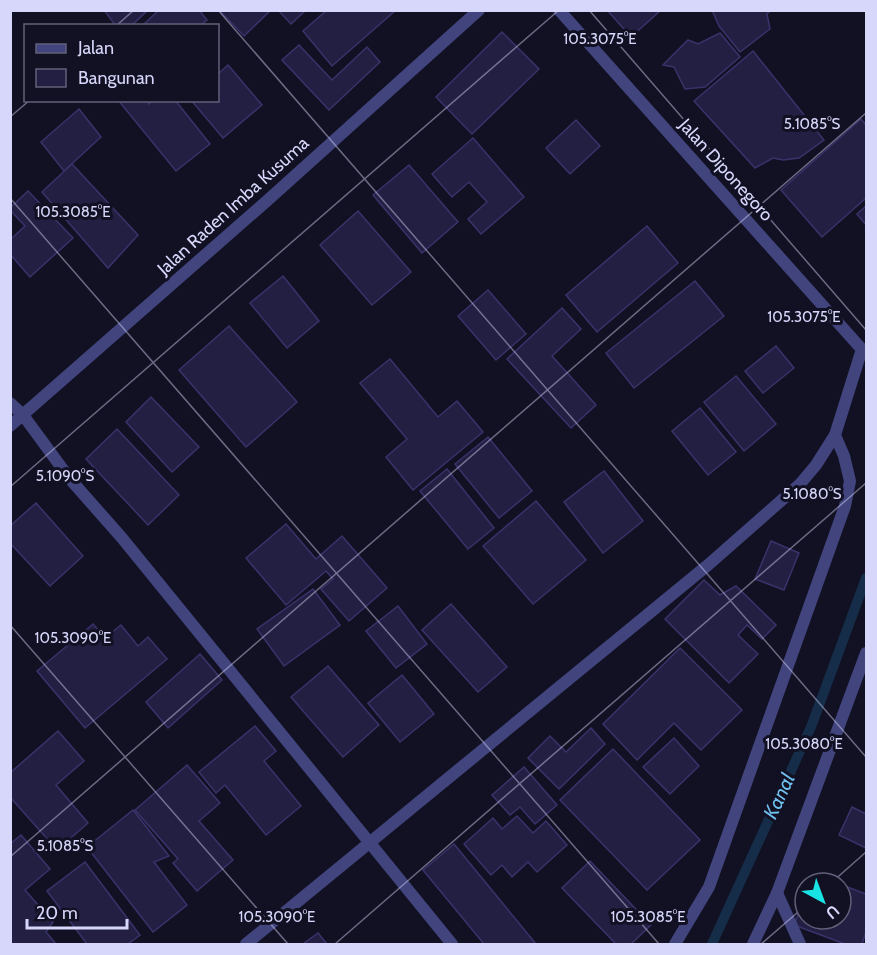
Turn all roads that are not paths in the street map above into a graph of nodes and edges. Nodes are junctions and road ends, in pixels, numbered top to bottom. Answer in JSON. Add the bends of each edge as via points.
{"nodes":[{"id":1,"x":479,"y":10,"type":"edge"},
{"id":2,"x":559,"y":10,"type":"edge"},
{"id":3,"x":864,"y":351,"type":"edge"},
{"id":4,"x":10,"y":403,"type":"edge"},
{"id":5,"x":23,"y":415,"type":"junction"},
{"id":6,"x":10,"y":426,"type":"edge"},
{"id":7,"x":835,"y":435,"type":"junction"},
{"id":8,"x":867,"y":653,"type":"edge"},
{"id":9,"x":370,"y":843,"type":"junction"},
{"id":10,"x":777,"y":893,"type":"junction"},
{"id":11,"x":246,"y":945,"type":"edge"},
{"id":12,"x":452,"y":945,"type":"edge"},
{"id":13,"x":675,"y":945,"type":"edge"},
{"id":14,"x":753,"y":945,"type":"edge"},
{"id":15,"x":800,"y":945,"type":"edge"}],
"edges":[{"from":1,"to":5,"type":"street","name":"Jalan Raden Imba Kusuma"},
{"from":2,"to":3,"type":"street","name":"Jalan Diponegoro"},
{"from":3,"to":7,"type":"street"},
{"from":4,"to":5,"type":"street"},
{"from":5,"to":6,"type":"street","name":"Jalan Raden Imba Kusuma"},
{"from":5,"to":9,"type":"street","via":[[70,479]]},
{"from":7,"to":9,"type":"street","via":[[800,484]]},
{"from":7,"to":13,"type":"street","via":[[850,481],[845,506],[709,887]]},
{"from":8,"to":10,"type":"street"},
{"from":9,"to":11,"type":"street"},
{"from":9,"to":12,"type":"street"},
{"from":10,"to":14,"type":"street"},
{"from":10,"to":15,"type":"street"}]}
